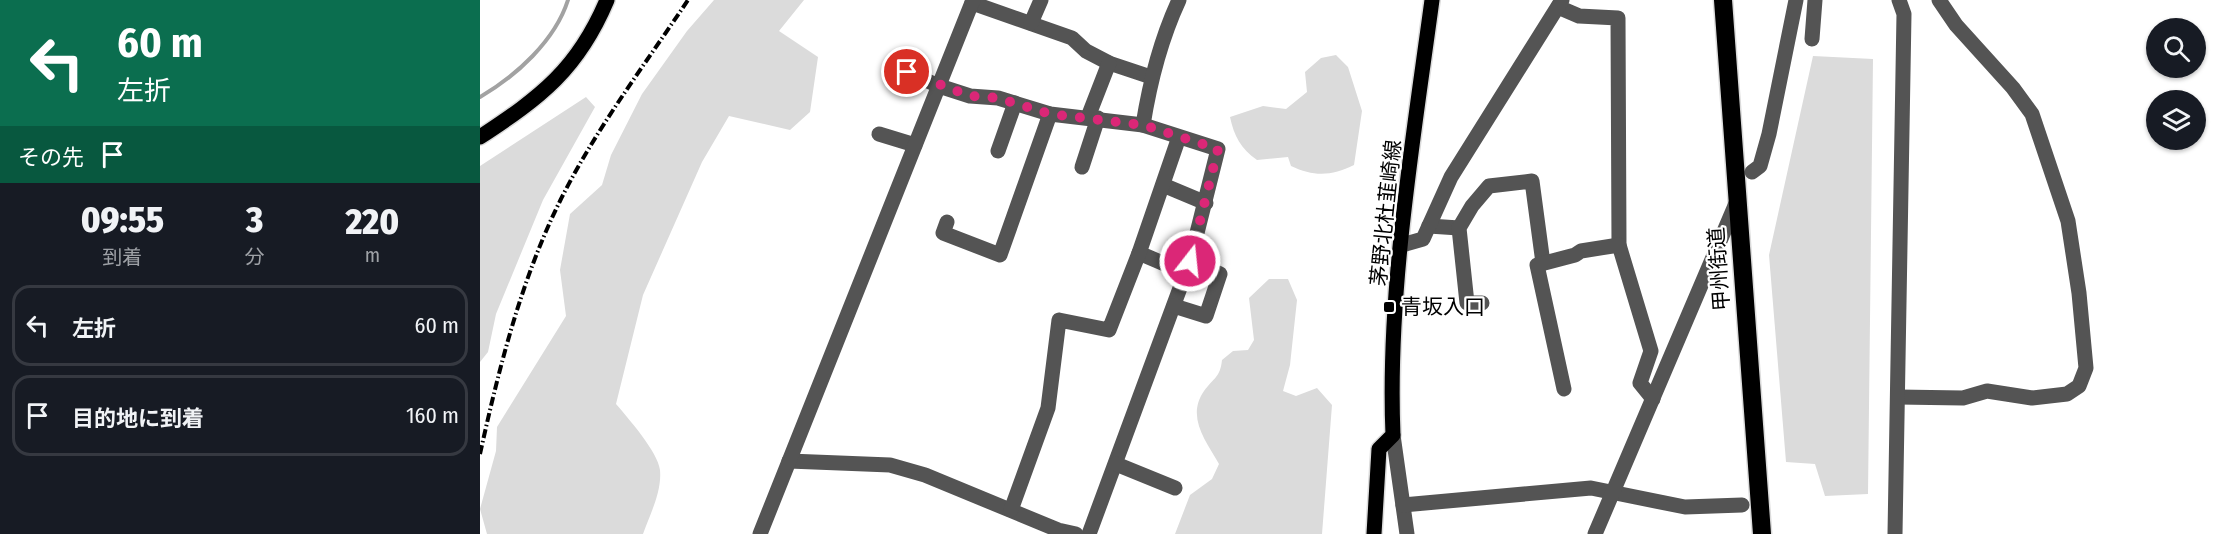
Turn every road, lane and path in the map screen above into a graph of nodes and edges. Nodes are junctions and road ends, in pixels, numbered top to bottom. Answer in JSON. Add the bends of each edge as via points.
{"nodes":[{"id":1,"x":607,"y":0,"type":"edge"},
{"id":2,"x":1041,"y":0,"type":"edge"},
{"id":3,"x":1179,"y":0,"type":"edge"},
{"id":4,"x":1432,"y":0,"type":"edge"},
{"id":5,"x":1723,"y":0,"type":"edge"},
{"id":6,"x":1796,"y":0,"type":"edge"},
{"id":7,"x":1815,"y":0,"type":"edge"},
{"id":8,"x":1899,"y":0,"type":"edge"},
{"id":9,"x":1939,"y":0,"type":"edge"},
{"id":10,"x":972,"y":1,"type":"edge"},
{"id":11,"x":1560,"y":3,"type":"edge"},
{"id":12,"x":1031,"y":23,"type":"junction"},
{"id":13,"x":1812,"y":39,"type":"dead end"},
{"id":14,"x":1109,"y":63,"type":"junction"},
{"id":15,"x":891,"y":65,"type":"dead end"},
{"id":16,"x":1151,"y":77,"type":"junction"},
{"id":17,"x":939,"y":86,"type":"junction"},
{"id":18,"x":1015,"y":103,"type":"junction"},
{"id":19,"x":1050,"y":114,"type":"junction"},
{"id":20,"x":1093,"y":117,"type":"junction"},
{"id":21,"x":1143,"y":125,"type":"junction"},
{"id":22,"x":879,"y":134,"type":"dead end"},
{"id":23,"x":480,"y":137,"type":"edge"},
{"id":24,"x":1179,"y":137,"type":"junction"},
{"id":25,"x":915,"y":144,"type":"junction"},
{"id":26,"x":998,"y":151,"type":"dead end"},
{"id":27,"x":1082,"y":167,"type":"dead end"},
{"id":28,"x":1752,"y":172,"type":"dead end"},
{"id":29,"x":1163,"y":185,"type":"junction"},
{"id":30,"x":1737,"y":201,"type":"junction"},
{"id":31,"x":1206,"y":203,"type":"junction"},
{"id":32,"x":947,"y":222,"type":"dead end"},
{"id":33,"x":1429,"y":226,"type":"junction"},
{"id":34,"x":1459,"y":228,"type":"junction"},
{"id":35,"x":1402,"y":245,"type":"junction"},
{"id":36,"x":1619,"y":245,"type":"junction"},
{"id":37,"x":1139,"y":253,"type":"junction"},
{"id":38,"x":1544,"y":263,"type":"junction"},
{"id":39,"x":1188,"y":267,"type":"junction"},
{"id":40,"x":1482,"y":303,"type":"dead end"},
{"id":41,"x":1174,"y":306,"type":"junction"},
{"id":42,"x":1564,"y":389,"type":"dead end"},
{"id":43,"x":1898,"y":398,"type":"junction"},
{"id":44,"x":1653,"y":399,"type":"junction"},
{"id":45,"x":1393,"y":435,"type":"junction"},
{"id":46,"x":789,"y":461,"type":"junction"},
{"id":47,"x":1116,"y":464,"type":"junction"},
{"id":48,"x":1175,"y":488,"type":"dead end"},
{"id":49,"x":1612,"y":493,"type":"junction"},
{"id":50,"x":1402,"y":505,"type":"junction"},
{"id":51,"x":1742,"y":505,"type":"dead end"},
{"id":52,"x":1011,"y":510,"type":"junction"},
{"id":53,"x":760,"y":534,"type":"edge"},
{"id":54,"x":1076,"y":534,"type":"edge"},
{"id":55,"x":1089,"y":534,"type":"edge"},
{"id":56,"x":1374,"y":534,"type":"edge"},
{"id":57,"x":1407,"y":534,"type":"edge"},
{"id":58,"x":1595,"y":534,"type":"edge"},
{"id":59,"x":1762,"y":534,"type":"edge"},
{"id":60,"x":1895,"y":534,"type":"edge"}],
"edges":[{"from":1,"to":23,"type":"main road","via":[[577,58],[521,111]]},
{"from":2,"to":12,"type":"street"},
{"from":3,"to":16,"type":"street"},
{"from":4,"to":35,"type":"main road","name":"茅野北杜韮崎線"},
{"from":5,"to":30,"type":"highway","name":"甲州街道"},
{"from":6,"to":28,"type":"street","via":[[1769,134],[1760,166]]},
{"from":7,"to":13,"type":"street"},
{"from":8,"to":43,"type":"street","via":[[1904,14]]},
{"from":9,"to":43,"type":"street","via":[[2032,114],[2068,221],[2086,368],[2079,386],[2067,394],[2032,398],[1987,391],[1963,398]]},
{"from":10,"to":12,"type":"street"},
{"from":10,"to":17,"type":"street"},
{"from":11,"to":33,"type":"street","via":[[1451,177]]},
{"from":11,"to":36,"type":"street","via":[[1579,16],[1618,18]]},
{"from":12,"to":14,"type":"street","via":[[1072,38]]},
{"from":14,"to":16,"type":"street"},
{"from":14,"to":20,"type":"street"},
{"from":15,"to":17,"type":"street"},
{"from":16,"to":21,"type":"street"},
{"from":17,"to":18,"type":"street"},
{"from":17,"to":25,"type":"street"},
{"from":18,"to":19,"type":"street"},
{"from":18,"to":26,"type":"street"},
{"from":19,"to":20,"type":"street"},
{"from":19,"to":32,"type":"street","via":[[1000,255],[943,233]]},
{"from":20,"to":21,"type":"street"},
{"from":20,"to":27,"type":"street"},
{"from":21,"to":24,"type":"street"},
{"from":22,"to":25,"type":"street"},
{"from":24,"to":29,"type":"street"},
{"from":24,"to":31,"type":"street","via":[[1218,149]]},
{"from":25,"to":46,"type":"street"},
{"from":29,"to":31,"type":"street"},
{"from":29,"to":37,"type":"street"},
{"from":30,"to":44,"type":"street"},
{"from":30,"to":59,"type":"highway","name":"甲州街道"},
{"from":31,"to":39,"type":"street"},
{"from":33,"to":34,"type":"street"},
{"from":33,"to":35,"type":"street","via":[[1423,239]]},
{"from":34,"to":38,"type":"street","via":[[1490,186],[1532,181]]},
{"from":34,"to":40,"type":"street","via":[[1467,303]]},
{"from":35,"to":45,"type":"main road","name":"茅野北杜韮崎線","via":[[1391,389]]},
{"from":36,"to":38,"type":"street","via":[[1581,250]]},
{"from":36,"to":44,"type":"street","via":[[1650,351],[1640,383]]},
{"from":37,"to":39,"type":"street"},
{"from":37,"to":52,"type":"street","via":[[1108,330],[1059,320],[1047,408]]},
{"from":38,"to":42,"type":"street","via":[[1537,265]]},
{"from":39,"to":41,"type":"street"},
{"from":39,"to":41,"type":"street","via":[[1220,274],[1206,316]]},
{"from":41,"to":47,"type":"street"},
{"from":43,"to":60,"type":"street"},
{"from":44,"to":49,"type":"street"},
{"from":45,"to":50,"type":"street"},
{"from":45,"to":56,"type":"main road","via":[[1379,449]]},
{"from":46,"to":52,"type":"street","via":[[890,465]]},
{"from":46,"to":53,"type":"street"},
{"from":47,"to":48,"type":"street"},
{"from":47,"to":55,"type":"street"},
{"from":49,"to":50,"type":"street","via":[[1592,488]]},
{"from":49,"to":51,"type":"street","via":[[1685,507]]},
{"from":49,"to":58,"type":"street"},
{"from":50,"to":57,"type":"street"},
{"from":52,"to":54,"type":"street"}]}
